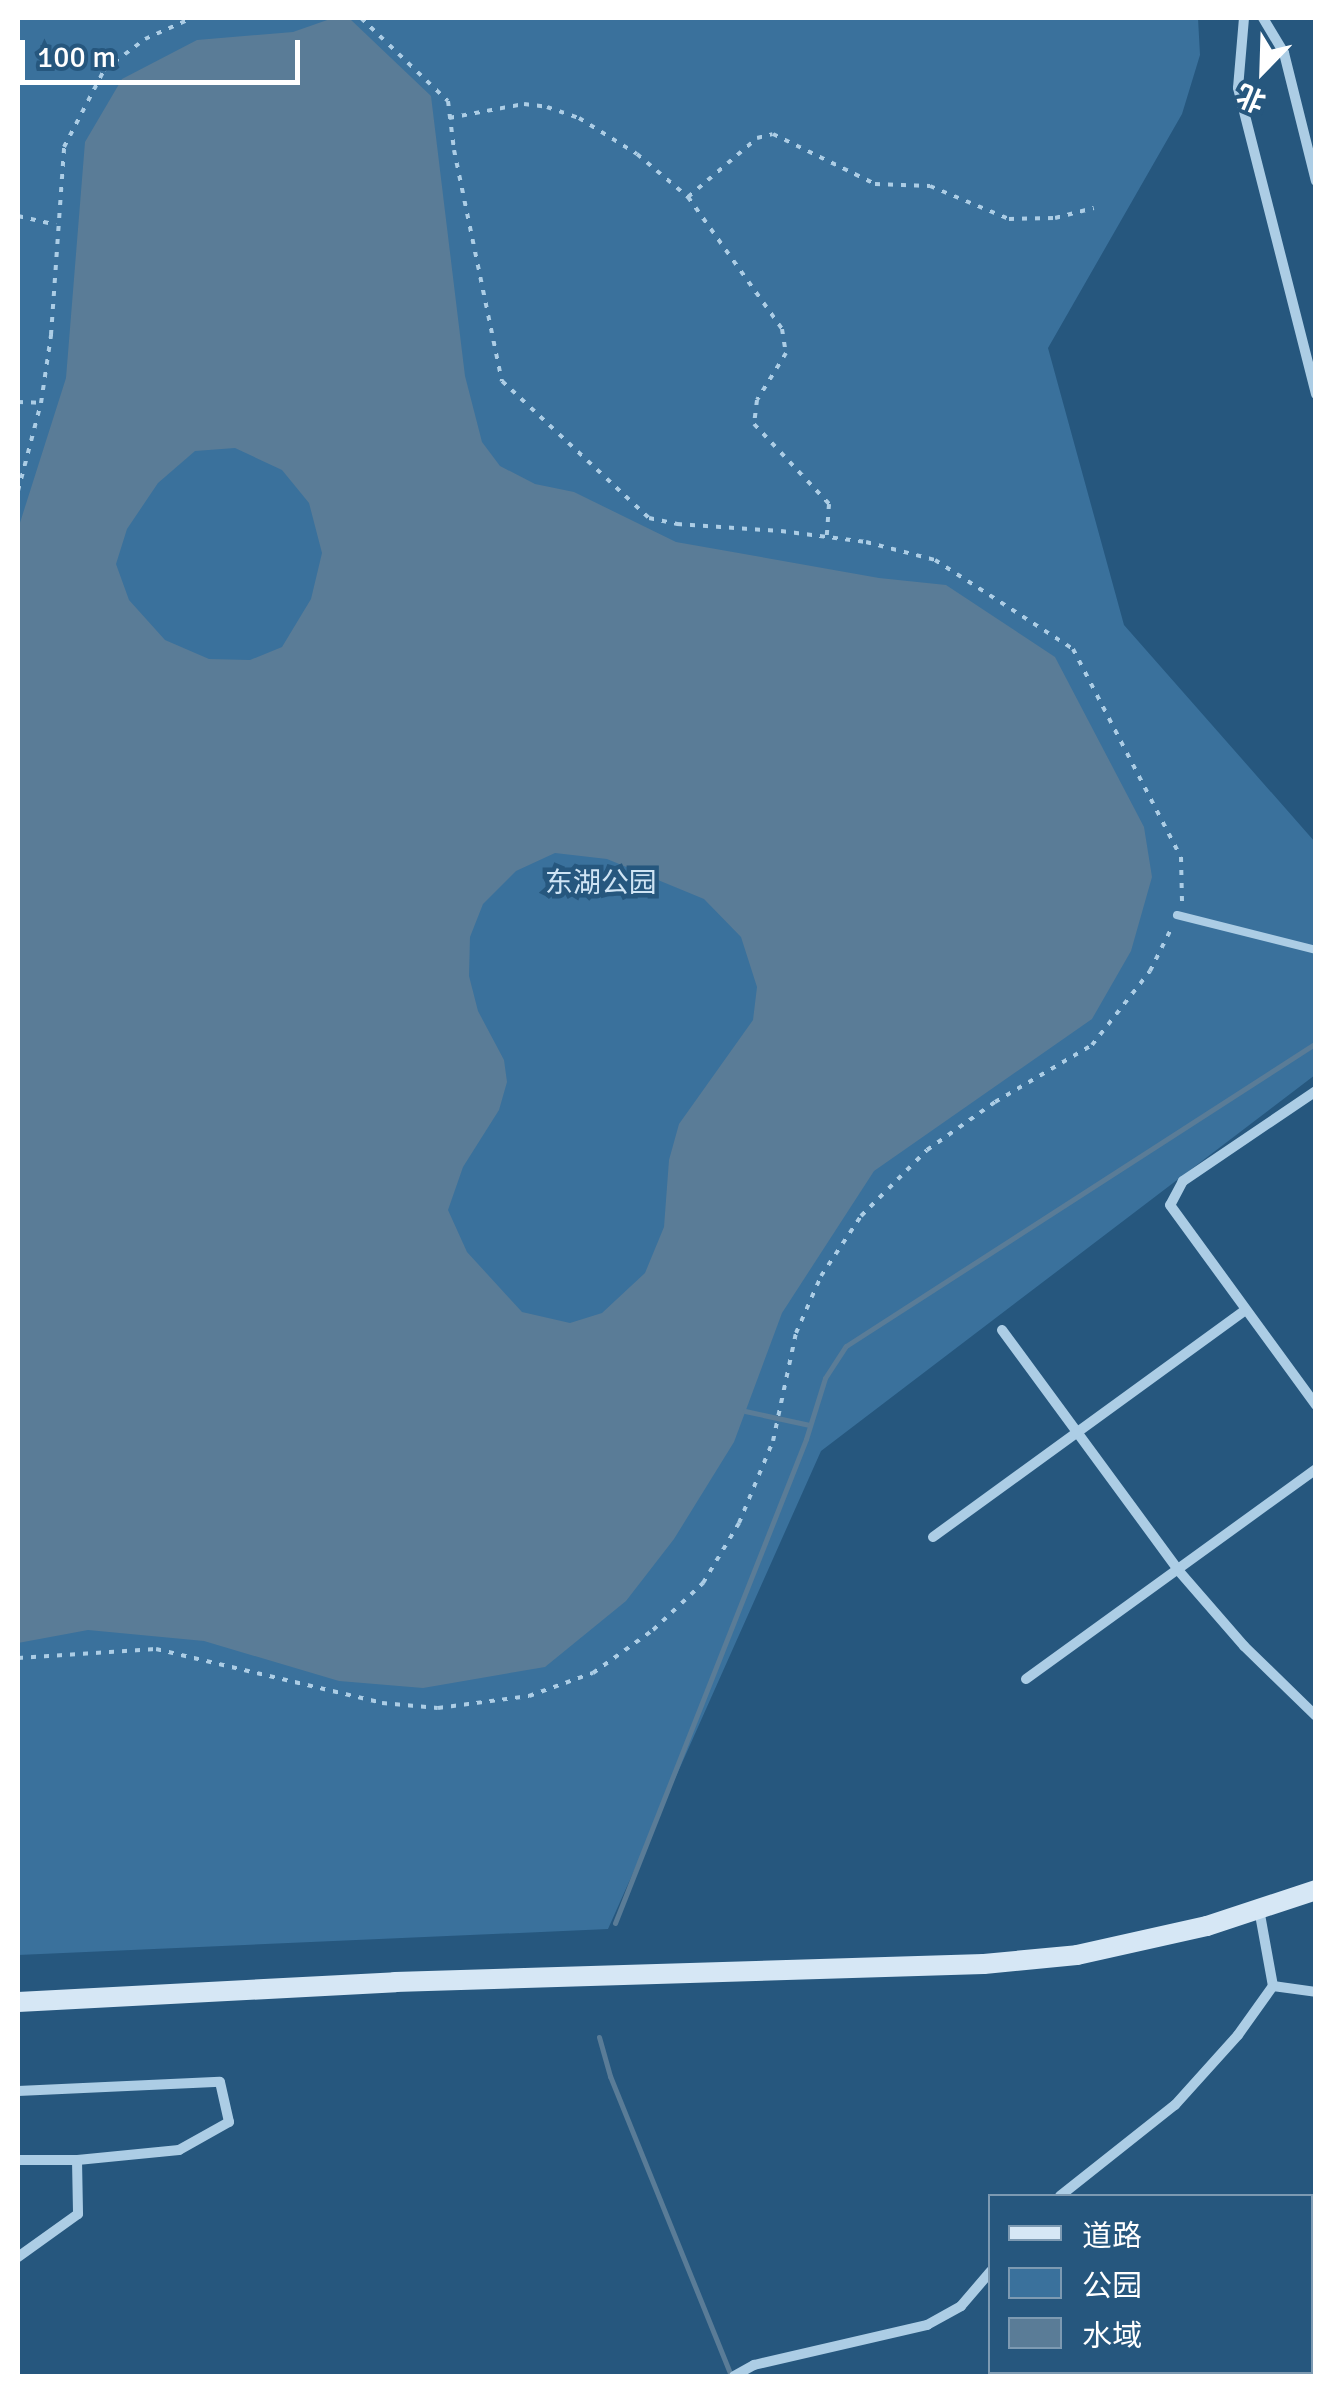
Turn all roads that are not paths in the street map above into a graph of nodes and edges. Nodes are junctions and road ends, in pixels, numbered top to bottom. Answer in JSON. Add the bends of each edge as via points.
{"nodes":[{"id":1,"x":1244,"y":18,"type":"edge"},
{"id":2,"x":1263,"y":18,"type":"edge"},
{"id":3,"x":1316,"y":181,"type":"edge"},
{"id":4,"x":1316,"y":394,"type":"edge"},
{"id":5,"x":1177,"y":915,"type":"road end"},
{"id":6,"x":1316,"y":950,"type":"edge"},
{"id":7,"x":1316,"y":1090,"type":"edge"},
{"id":8,"x":1245,"y":1310,"type":"junction"},
{"id":9,"x":1002,"y":1330,"type":"dead end"},
{"id":10,"x":1316,"y":1405,"type":"edge"},
{"id":11,"x":1076,"y":1432,"type":"junction"},
{"id":12,"x":1316,"y":1468,"type":"edge"},
{"id":13,"x":932,"y":1537,"type":"dead end"},
{"id":14,"x":1178,"y":1570,"type":"junction"},
{"id":15,"x":1026,"y":1679,"type":"dead end"},
{"id":16,"x":1316,"y":1716,"type":"edge"},
{"id":17,"x":1316,"y":1890,"type":"edge"},
{"id":18,"x":1259,"y":1909,"type":"junction"},
{"id":19,"x":1273,"y":1986,"type":"junction"},
{"id":20,"x":1316,"y":1992,"type":"edge"},
{"id":21,"x":18,"y":2002,"type":"edge"},
{"id":22,"x":18,"y":2091,"type":"edge"},
{"id":23,"x":18,"y":2160,"type":"edge"},
{"id":24,"x":76,"y":2160,"type":"junction"},
{"id":25,"x":1063,"y":2194,"type":"edge"},
{"id":26,"x":18,"y":2257,"type":"edge"},
{"id":27,"x":988,"y":2273,"type":"edge"},
{"id":28,"x":734,"y":2376,"type":"edge"}],
"edges":[{"from":1,"to":4,"type":"street","via":[[1238,88]]},
{"from":2,"to":3,"type":"street","via":[[1284,52]]},
{"from":5,"to":6,"type":"lane"},
{"from":7,"to":8,"type":"street","via":[[1183,1182],[1170,1205]]},
{"from":8,"to":10,"type":"street"},
{"from":8,"to":11,"type":"street"},
{"from":9,"to":11,"type":"street"},
{"from":11,"to":13,"type":"street"},
{"from":11,"to":14,"type":"street"},
{"from":12,"to":14,"type":"street"},
{"from":14,"to":15,"type":"street"},
{"from":14,"to":16,"type":"street"},
{"from":17,"to":18,"type":"main road"},
{"from":18,"to":19,"type":"street"},
{"from":18,"to":21,"type":"main road","via":[[1077,1955],[984,1964],[395,1982]]},
{"from":19,"to":20,"type":"street"},
{"from":19,"to":25,"type":"street","via":[[1175,2105]]},
{"from":22,"to":24,"type":"street","via":[[220,2082],[229,2122],[180,2150]]},
{"from":23,"to":24,"type":"street"},
{"from":24,"to":26,"type":"street","via":[[78,2214]]},
{"from":27,"to":28,"type":"street","via":[[961,2306],[927,2325],[754,2365]]}]}
